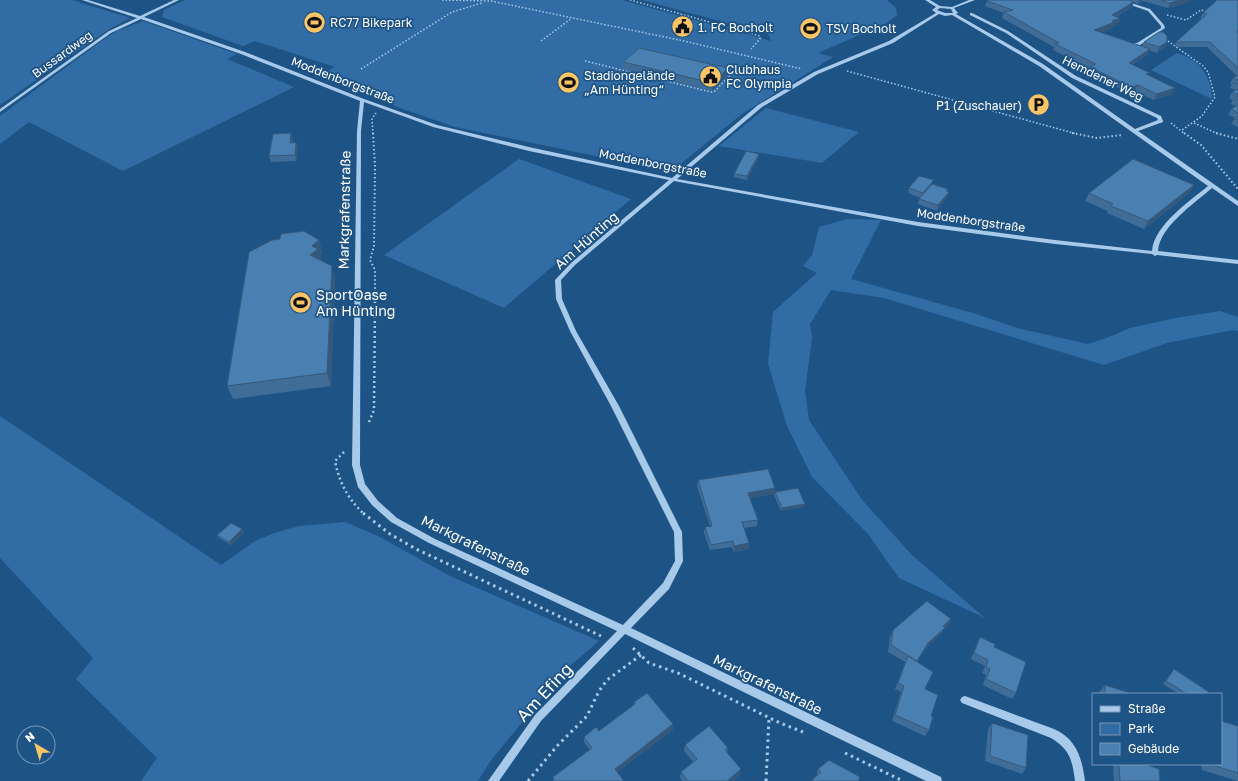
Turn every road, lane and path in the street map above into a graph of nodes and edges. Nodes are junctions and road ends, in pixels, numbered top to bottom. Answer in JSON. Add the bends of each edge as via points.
{"nodes":[{"id":1,"x":84,"y":0,"type":"edge"},
{"id":2,"x":176,"y":0,"type":"edge"},
{"id":3,"x":442,"y":0,"type":"edge"},
{"id":4,"x":488,"y":0,"type":"edge"},
{"id":5,"x":630,"y":0,"type":"edge"},
{"id":6,"x":927,"y":0,"type":"edge"},
{"id":7,"x":973,"y":0,"type":"edge"},
{"id":8,"x":1118,"y":0,"type":"edge"},
{"id":9,"x":491,"y":1,"type":"edge"},
{"id":10,"x":484,"y":2,"type":"junction"},
{"id":11,"x":952,"y":8,"type":"junction"},
{"id":12,"x":939,"y":10,"type":"junction"},
{"id":13,"x":1149,"y":10,"type":"junction"},
{"id":14,"x":953,"y":14,"type":"junction"},
{"id":15,"x":971,"y":14,"type":"dead end"},
{"id":16,"x":1214,"y":14,"type":"edge"},
{"id":17,"x":139,"y":17,"type":"junction"},
{"id":18,"x":572,"y":17,"type":"junction"},
{"id":19,"x":1158,"y":32,"type":"junction"},
{"id":20,"x":540,"y":41,"type":"dead end"},
{"id":21,"x":1125,"y":44,"type":"edge"},
{"id":22,"x":751,"y":49,"type":"dead end"},
{"id":23,"x":584,"y":61,"type":"dead end"},
{"id":24,"x":833,"y":64,"type":"junction"},
{"id":25,"x":740,"y":65,"type":"dead end"},
{"id":26,"x":361,"y":69,"type":"dead end"},
{"id":27,"x":816,"y":72,"type":"junction"},
{"id":28,"x":680,"y":80,"type":"edge"},
{"id":29,"x":676,"y":84,"type":"junction"},
{"id":30,"x":362,"y":100,"type":"junction"},
{"id":31,"x":382,"y":107,"type":"junction"},
{"id":32,"x":0,"y":111,"type":"edge"},
{"id":33,"x":1159,"y":117,"type":"junction"},
{"id":34,"x":1194,"y":123,"type":"junction"},
{"id":35,"x":1182,"y":130,"type":"junction"},
{"id":36,"x":1134,"y":131,"type":"junction"},
{"id":37,"x":1238,"y":139,"type":"edge"},
{"id":38,"x":675,"y":180,"type":"junction"},
{"id":39,"x":1211,"y":186,"type":"junction"},
{"id":40,"x":1238,"y":190,"type":"edge"},
{"id":41,"x":1238,"y":204,"type":"edge"},
{"id":42,"x":1155,"y":254,"type":"junction"},
{"id":43,"x":1238,"y":262,"type":"edge"},
{"id":44,"x":356,"y":440,"type":"junction"},
{"id":45,"x":625,"y":630,"type":"junction"},
{"id":46,"x":613,"y":642,"type":"junction"},
{"id":47,"x":641,"y":655,"type":"junction"},
{"id":48,"x":965,"y":700,"type":"dead end"},
{"id":49,"x":769,"y":718,"type":"junction"},
{"id":50,"x":807,"y":733,"type":"dead end"},
{"id":51,"x":844,"y":752,"type":"dead end"},
{"id":52,"x":493,"y":781,"type":"edge"},
{"id":53,"x":528,"y":781,"type":"edge"},
{"id":54,"x":766,"y":781,"type":"edge"},
{"id":55,"x":903,"y":781,"type":"edge"},
{"id":56,"x":937,"y":781,"type":"edge"},
{"id":57,"x":1080,"y":781,"type":"edge"}],
"edges":[{"from":1,"to":17,"type":"street","name":"Moddenborgstraße"},
{"from":2,"to":17,"type":"street","name":"Bussardweg"},
{"from":3,"to":10,"type":"path"},
{"from":4,"to":9,"type":"path"},
{"from":5,"to":22,"type":"path","via":[[760,36],[760,40]]},
{"from":6,"to":12,"type":"street","name":"Hemdener Weg"},
{"from":7,"to":11,"type":"street"},
{"from":8,"to":13,"type":"street"},
{"from":9,"to":10,"type":"path"},
{"from":9,"to":18,"type":"path"},
{"from":10,"to":26,"type":"path","via":[[452,12]]},
{"from":11,"to":12,"type":"street","name":"Hemdener Weg"},
{"from":11,"to":14,"type":"street","via":[[956,12]]},
{"from":12,"to":14,"type":"street","name":"Hemdener Weg"},
{"from":12,"to":24,"type":"street","name":"Am Hünting","via":[[891,42]]},
{"from":13,"to":16,"type":"path","via":[[1186,20],[1201,10]]},
{"from":13,"to":19,"type":"street","via":[[1163,24],[1163,28]]},
{"from":14,"to":36,"type":"street","name":"Hemdener Weg","via":[[1041,65]]},
{"from":15,"to":33,"type":"street","name":"Hemdener Weg","via":[[1007,32],[1074,77]]},
{"from":17,"to":30,"type":"street","name":"Moddenborgstraße","via":[[243,53]]},
{"from":17,"to":32,"type":"street","name":"Bussardweg","via":[[98,40]]},
{"from":18,"to":20,"type":"path"},
{"from":18,"to":27,"type":"path"},
{"from":19,"to":21,"type":"street","via":[[1138,44]]},
{"from":19,"to":34,"type":"path","via":[[1208,72],[1215,97],[1206,112]]},
{"from":23,"to":29,"type":"path"},
{"from":24,"to":27,"type":"street","name":"Am Hünting"},
{"from":24,"to":36,"type":"path","via":[[857,74],[1069,132],[1097,138],[1116,137]]},
{"from":25,"to":29,"type":"path","via":[[715,92]]},
{"from":27,"to":38,"type":"street","name":"Am Hünting","via":[[747,116]]},
{"from":28,"to":29,"type":"path"},
{"from":30,"to":31,"type":"street","name":"Moddenborgstraße"},
{"from":30,"to":44,"type":"street","name":"Markgrafenstraße","via":[[359,131]]},
{"from":31,"to":38,"type":"street","name":"Moddenborgstraße","via":[[456,132]]},
{"from":31,"to":44,"type":"path","via":[[372,119],[375,165],[374,246],[370,260],[375,270],[374,410],[366,428]]},
{"from":33,"to":35,"type":"path"},
{"from":33,"to":36,"type":"street","via":[[1161,121]]},
{"from":34,"to":35,"type":"path"},
{"from":34,"to":37,"type":"path","via":[[1221,135]]},
{"from":35,"to":40,"type":"path","via":[[1201,145]]},
{"from":36,"to":39,"type":"street","name":"Hemdener Weg"},
{"from":38,"to":42,"type":"street","name":"Moddenborgstraße","via":[[964,231]]},
{"from":38,"to":45,"type":"street","name":"Am Hünting","via":[[573,264],[558,280],[559,299],[573,331],[622,420],[678,532],[679,561],[666,586]]},
{"from":39,"to":41,"type":"street","name":"Hemdener Weg"},
{"from":39,"to":42,"type":"street","via":[[1162,230],[1156,242]]},
{"from":42,"to":43,"type":"street","name":"Moddenborgstraße"},
{"from":44,"to":45,"type":"street","name":"Markgrafenstraße","via":[[356,465],[361,485],[375,503],[394,520],[472,560]]},
{"from":44,"to":46,"type":"path","via":[[336,461],[337,471],[345,490],[364,515],[380,527],[446,564]]},
{"from":45,"to":46,"type":"street","name":"Am Efing"},
{"from":45,"to":56,"type":"street","name":"Markgrafenstraße"},
{"from":46,"to":47,"type":"path","via":[[632,647]]},
{"from":46,"to":52,"type":"street","name":"Am Efing","via":[[538,718]]},
{"from":47,"to":49,"type":"path","via":[[649,663],[685,676]]},
{"from":47,"to":53,"type":"path","via":[[607,680],[587,716]]},
{"from":48,"to":57,"type":"street","via":[[1065,740],[1073,749]]},
{"from":49,"to":50,"type":"path"},
{"from":49,"to":54,"type":"path"},
{"from":51,"to":55,"type":"path"}]}
